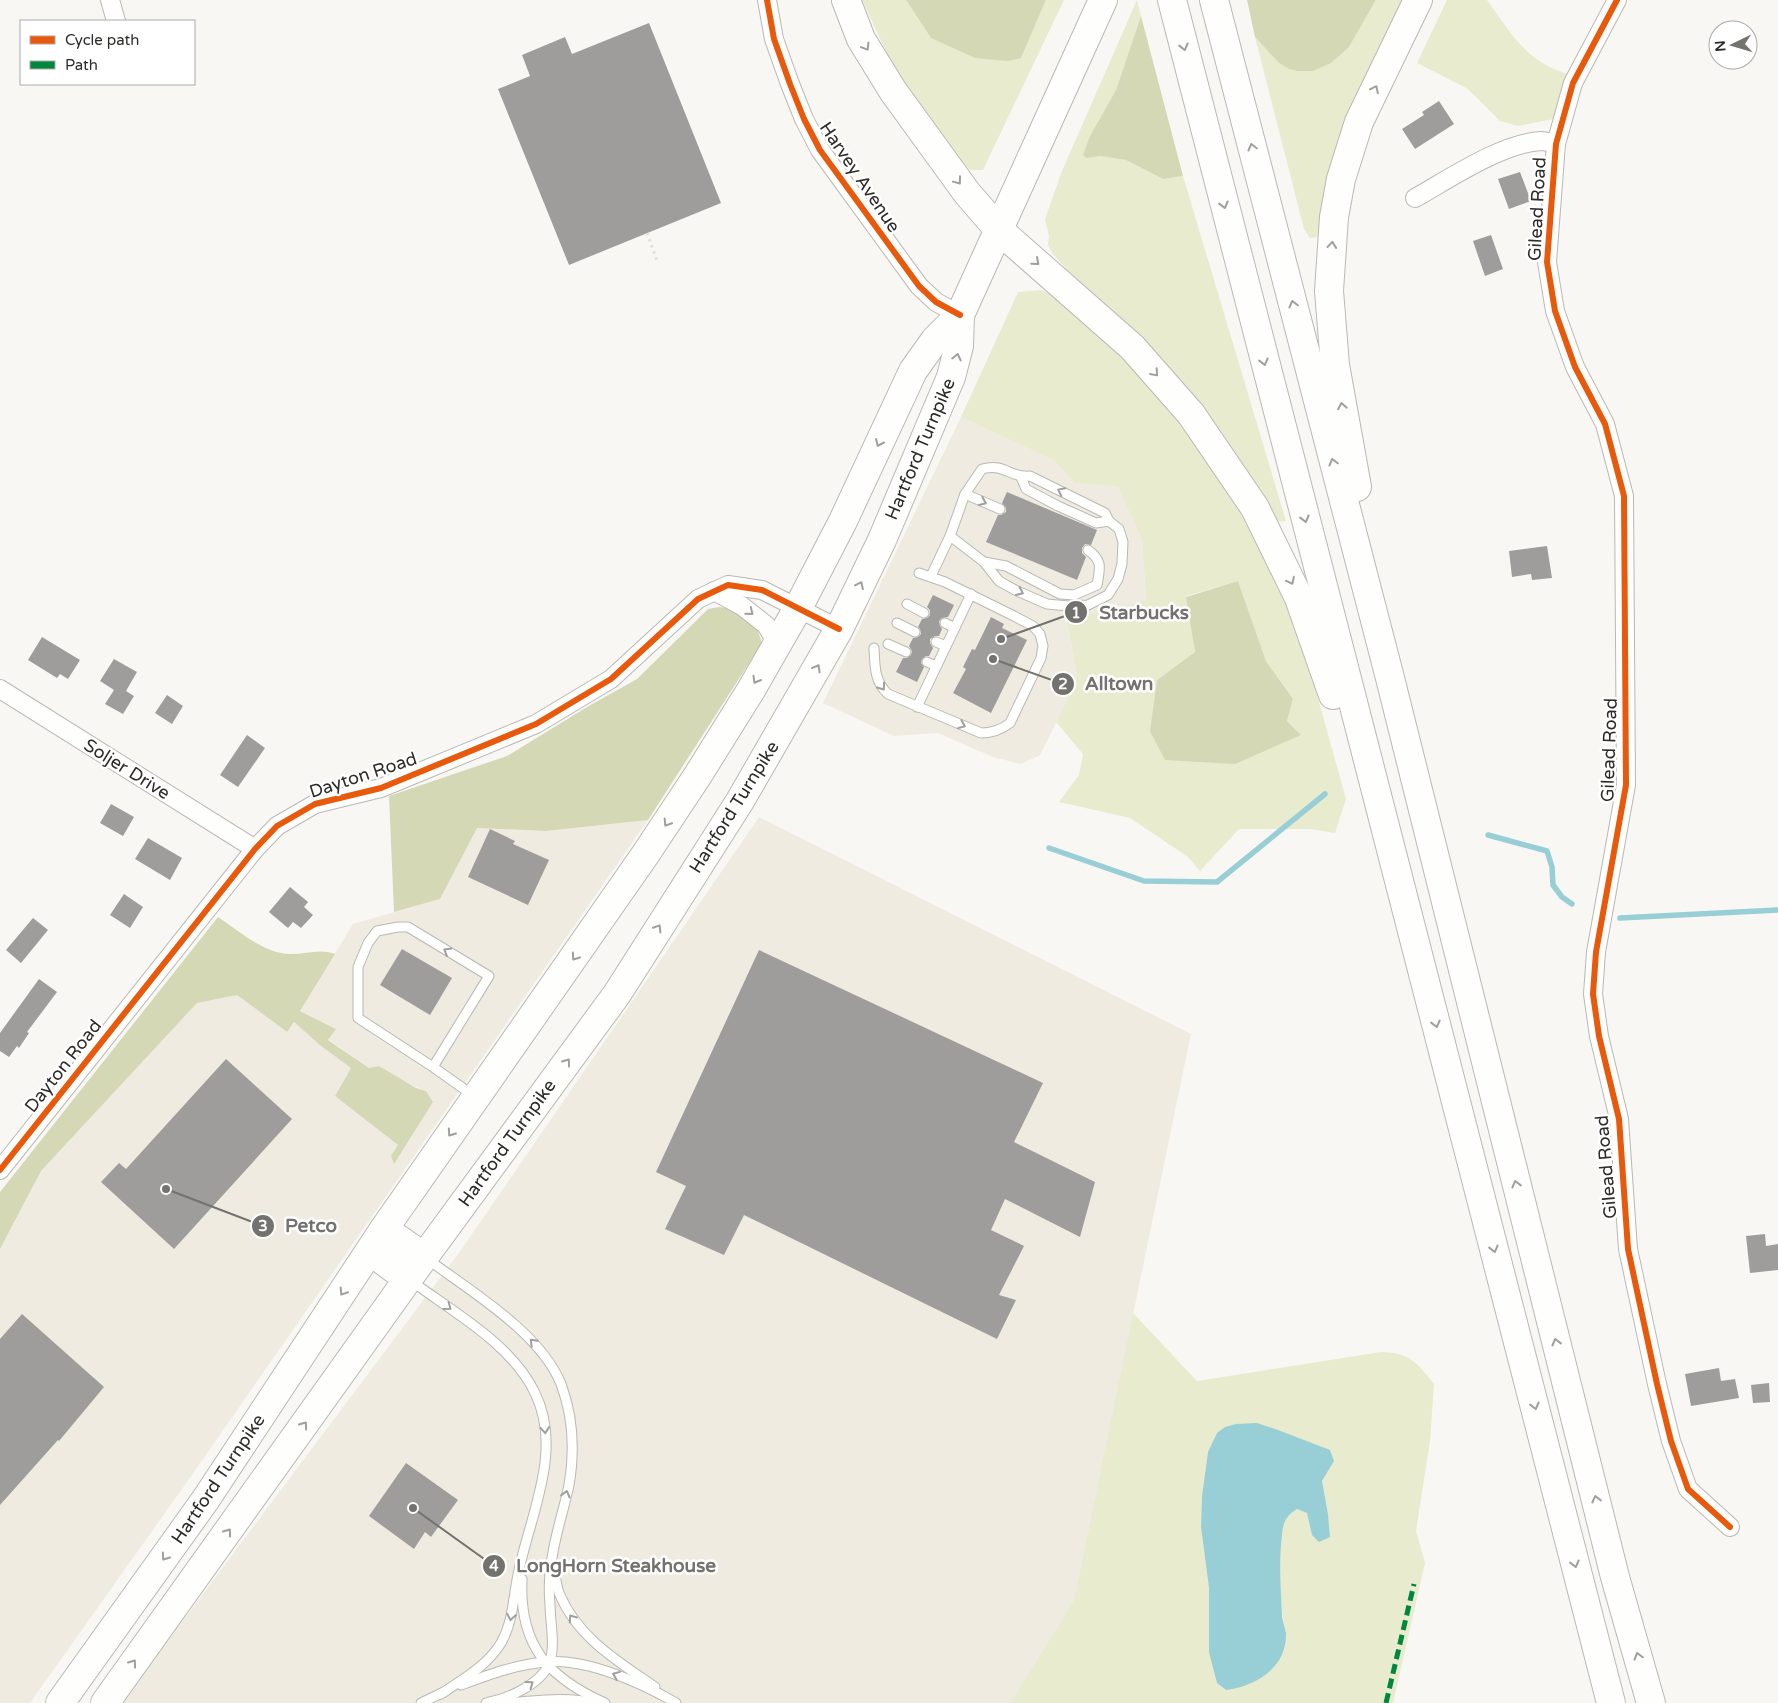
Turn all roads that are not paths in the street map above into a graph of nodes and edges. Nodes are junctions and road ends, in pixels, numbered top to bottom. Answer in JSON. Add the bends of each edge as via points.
{"nodes":[{"id":1,"x":110,"y":0,"type":"edge"},
{"id":2,"x":768,"y":0,"type":"edge"},
{"id":3,"x":846,"y":0,"type":"edge"},
{"id":4,"x":1103,"y":0,"type":"edge"},
{"id":5,"x":1172,"y":0,"type":"edge"},
{"id":6,"x":1214,"y":0,"type":"edge"},
{"id":7,"x":1418,"y":0,"type":"edge"},
{"id":8,"x":1617,"y":0,"type":"edge"},
{"id":9,"x":116,"y":20,"type":"edge"},
{"id":10,"x":1556,"y":144,"type":"junction"},
{"id":11,"x":1415,"y":198,"type":"dead end"},
{"id":12,"x":1000,"y":230,"type":"junction"},
{"id":13,"x":960,"y":315,"type":"junction"},
{"id":14,"x":1021,"y":477,"type":"junction"},
{"id":15,"x":965,"y":494,"type":"junction"},
{"id":16,"x":1000,"y":509,"type":"dead end"},
{"id":17,"x":1109,"y":521,"type":"junction"},
{"id":18,"x":950,"y":536,"type":"junction"},
{"id":19,"x":1088,"y":550,"type":"dead end"},
{"id":20,"x":984,"y":562,"type":"junction"},
{"id":21,"x":919,"y":573,"type":"dead end"},
{"id":22,"x":931,"y":576,"type":"junction"},
{"id":23,"x":714,"y":591,"type":"junction"},
{"id":24,"x":971,"y":594,"type":"junction"},
{"id":25,"x":907,"y":604,"type":"dead end"},
{"id":26,"x":798,"y":608,"type":"junction"},
{"id":27,"x":924,"y":613,"type":"dead end"},
{"id":28,"x":945,"y":623,"type":"dead end"},
{"id":29,"x":897,"y":624,"type":"dead end"},
{"id":30,"x":839,"y":628,"type":"junction"},
{"id":31,"x":955,"y":628,"type":"junction"},
{"id":32,"x":916,"y":632,"type":"dead end"},
{"id":33,"x":936,"y":642,"type":"dead end"},
{"id":34,"x":778,"y":643,"type":"junction"},
{"id":35,"x":888,"y":644,"type":"dead end"},
{"id":36,"x":946,"y":646,"type":"junction"},
{"id":37,"x":874,"y":648,"type":"dead end"},
{"id":38,"x":906,"y":652,"type":"dead end"},
{"id":39,"x":926,"y":662,"type":"dead end"},
{"id":40,"x":936,"y":666,"type":"junction"},
{"id":41,"x":1390,"y":678,"type":"junction"},
{"id":42,"x":0,"y":689,"type":"edge"},
{"id":43,"x":917,"y":707,"type":"junction"},
{"id":44,"x":255,"y":849,"type":"junction"},
{"id":45,"x":1424,"y":976,"type":"junction"},
{"id":46,"x":434,"y":1067,"type":"junction"},
{"id":47,"x":476,"y":1098,"type":"junction"},
{"id":48,"x":0,"y":1170,"type":"edge"},
{"id":49,"x":377,"y":1240,"type":"junction"},
{"id":50,"x":424,"y":1257,"type":"junction"},
{"id":51,"x":408,"y":1278,"type":"junction"},
{"id":52,"x":1730,"y":1527,"type":"dead end"},
{"id":53,"x":528,"y":1534,"type":"junction"},
{"id":54,"x":554,"y":1541,"type":"junction"},
{"id":55,"x":547,"y":1663,"type":"junction"},
{"id":56,"x":441,"y":1694,"type":"junction"},
{"id":57,"x":60,"y":1703,"type":"edge"},
{"id":58,"x":104,"y":1703,"type":"edge"},
{"id":59,"x":421,"y":1703,"type":"edge"},
{"id":60,"x":486,"y":1703,"type":"edge"},
{"id":61,"x":506,"y":1703,"type":"edge"},
{"id":62,"x":595,"y":1703,"type":"edge"},
{"id":63,"x":605,"y":1703,"type":"edge"},
{"id":64,"x":677,"y":1703,"type":"edge"},
{"id":65,"x":1611,"y":1703,"type":"edge"},
{"id":66,"x":1651,"y":1703,"type":"edge"}],
"edges":[{"from":1,"to":9,"type":"street"},
{"from":2,"to":13,"type":"street","name":"Harvey Avenue","via":[[774,39],[804,119],[820,150],[918,286],[936,302]]},
{"from":3,"to":12,"type":"highway","one_way":true,"via":[[861,39],[893,91],[967,193]]},
{"from":4,"to":12,"type":"highway","name":"Hartford Turnpike"},
{"from":5,"to":45,"type":"highway","one_way":true},
{"from":41,"to":6,"type":"highway","one_way":true},
{"from":41,"to":7,"type":"highway","one_way":true,"via":[[1335,365],[1329,291],[1334,217],[1344,169],[1359,122]]},
{"from":8,"to":10,"type":"street","name":"Gilead Road","via":[[1573,83]]},
{"from":10,"to":11,"type":"street","via":[[1542,141],[1522,144],[1492,156]]},
{"from":10,"to":52,"type":"street","name":"Gilead Road","via":[[1547,262],[1555,311],[1575,367],[1605,424],[1624,496],[1626,785],[1596,952],[1593,994],[1619,1119],[1628,1249],[1671,1441],[1688,1489]]},
{"from":12,"to":13,"type":"highway","name":"Hartford Turnpike"},
{"from":12,"to":45,"type":"highway","one_way":true,"via":[[1132,347],[1191,414],[1255,508],[1300,598],[1329,683],[1367,824]]},
{"from":13,"to":26,"type":"highway","name":"Hartford Turnpike","one_way":true,"via":[[934,340],[913,371],[843,521]]},
{"from":30,"to":13,"type":"highway","name":"Hartford Turnpike","one_way":true,"via":[[882,540],[948,385],[959,346]]},
{"from":14,"to":15,"type":"lane","via":[[1001,467],[982,470]]},
{"from":17,"to":14,"type":"lane","one_way":true,"via":[[1105,513],[1030,476]]},
{"from":14,"to":17,"type":"lane","via":[[1026,490],[1058,506],[1096,523]]},
{"from":15,"to":16,"type":"lane","one_way":true},
{"from":15,"to":18,"type":"lane"},
{"from":20,"to":17,"type":"lane","one_way":true,"via":[[999,581],[1047,604],[1088,605],[1108,595],[1118,579],[1122,564],[1123,542],[1119,528]]},
{"from":18,"to":20,"type":"lane"},
{"from":18,"to":22,"type":"lane"},
{"from":19,"to":20,"type":"lane","via":[[1096,555],[1101,566],[1097,585],[1074,595],[1060,594],[1006,566]]},
{"from":21,"to":22,"type":"lane"},
{"from":22,"to":24,"type":"lane"},
{"from":23,"to":26,"type":"street","name":"Dayton Road","via":[[728,585],[762,590]]},
{"from":23,"to":34,"type":"street","one_way":true,"via":[[742,606],[766,625]]},
{"from":23,"to":44,"type":"street","name":"Dayton Road","via":[[698,598],[612,680],[536,724],[381,788],[315,804],[277,826]]},
{"from":24,"to":31,"type":"lane"},
{"from":43,"to":24,"type":"lane","one_way":true,"via":[[981,733],[1003,729],[1010,723],[1041,658],[1040,634],[1033,626]]},
{"from":25,"to":27,"type":"lane"},
{"from":26,"to":30,"type":"street","name":"Dayton Road"},
{"from":26,"to":34,"type":"highway","name":"Hartford Turnpike"},
{"from":28,"to":31,"type":"lane"},
{"from":29,"to":32,"type":"lane"},
{"from":50,"to":30,"type":"highway","name":"Hartford Turnpike","one_way":true,"via":[[617,994],[740,801]]},
{"from":31,"to":36,"type":"lane"},
{"from":33,"to":36,"type":"lane"},
{"from":34,"to":47,"type":"highway","name":"Hartford Turnpike","one_way":true,"via":[[645,855]]},
{"from":35,"to":38,"type":"lane"},
{"from":36,"to":40,"type":"lane"},
{"from":37,"to":43,"type":"lane","one_way":true,"via":[[880,687]]},
{"from":39,"to":40,"type":"lane"},
{"from":40,"to":43,"type":"lane"},
{"from":66,"to":41,"type":"highway","one_way":true,"via":[[1613,1567]]},
{"from":42,"to":44,"type":"street","name":"Soljer Drive"},
{"from":44,"to":48,"type":"street","name":"Dayton Road"},
{"from":45,"to":65,"type":"highway","one_way":true},
{"from":46,"to":46,"type":"lane","one_way":true,"via":[[489,976],[408,927],[377,931],[358,967],[358,1018]]},
{"from":46,"to":47,"type":"lane"},
{"from":47,"to":49,"type":"highway","name":"Hartford Turnpike","one_way":true},
{"from":49,"to":50,"type":"highway"},
{"from":49,"to":51,"type":"highway"},
{"from":49,"to":57,"type":"highway","name":"Hartford Turnpike","one_way":true,"via":[[206,1500]]},
{"from":50,"to":51,"type":"highway","name":"Hartford Turnpike"},
{"from":54,"to":50,"type":"lane","one_way":true,"via":[[569,1485],[573,1452],[571,1418],[560,1382],[541,1350],[516,1326]]},
{"from":51,"to":53,"type":"lane","one_way":true,"via":[[498,1346],[520,1367],[536,1394],[544,1422],[546,1451]]},
{"from":58,"to":51,"type":"highway","name":"Hartford Turnpike","one_way":true},
{"from":53,"to":55,"type":"lane","via":[[523,1560],[523,1615],[530,1638]]},
{"from":53,"to":56,"type":"lane","one_way":true,"via":[[518,1571],[510,1624],[500,1644],[486,1662]]},
{"from":54,"to":55,"type":"lane","via":[[550,1572],[552,1635]]},
{"from":64,"to":54,"type":"lane","one_way":true,"via":[[608,1655],[584,1634],[559,1593],[554,1568]]},
{"from":55,"to":56,"type":"lane","via":[[506,1669]]},
{"from":60,"to":55,"type":"lane","one_way":true,"via":[[517,1693],[535,1682]]},
{"from":55,"to":63,"type":"lane","via":[[567,1683]]},
{"from":64,"to":55,"type":"lane","one_way":true,"via":[[602,1670],[576,1663]]},
{"from":56,"to":59,"type":"lane"},
{"from":61,"to":62,"type":"lane","via":[[559,1699]]}]}
